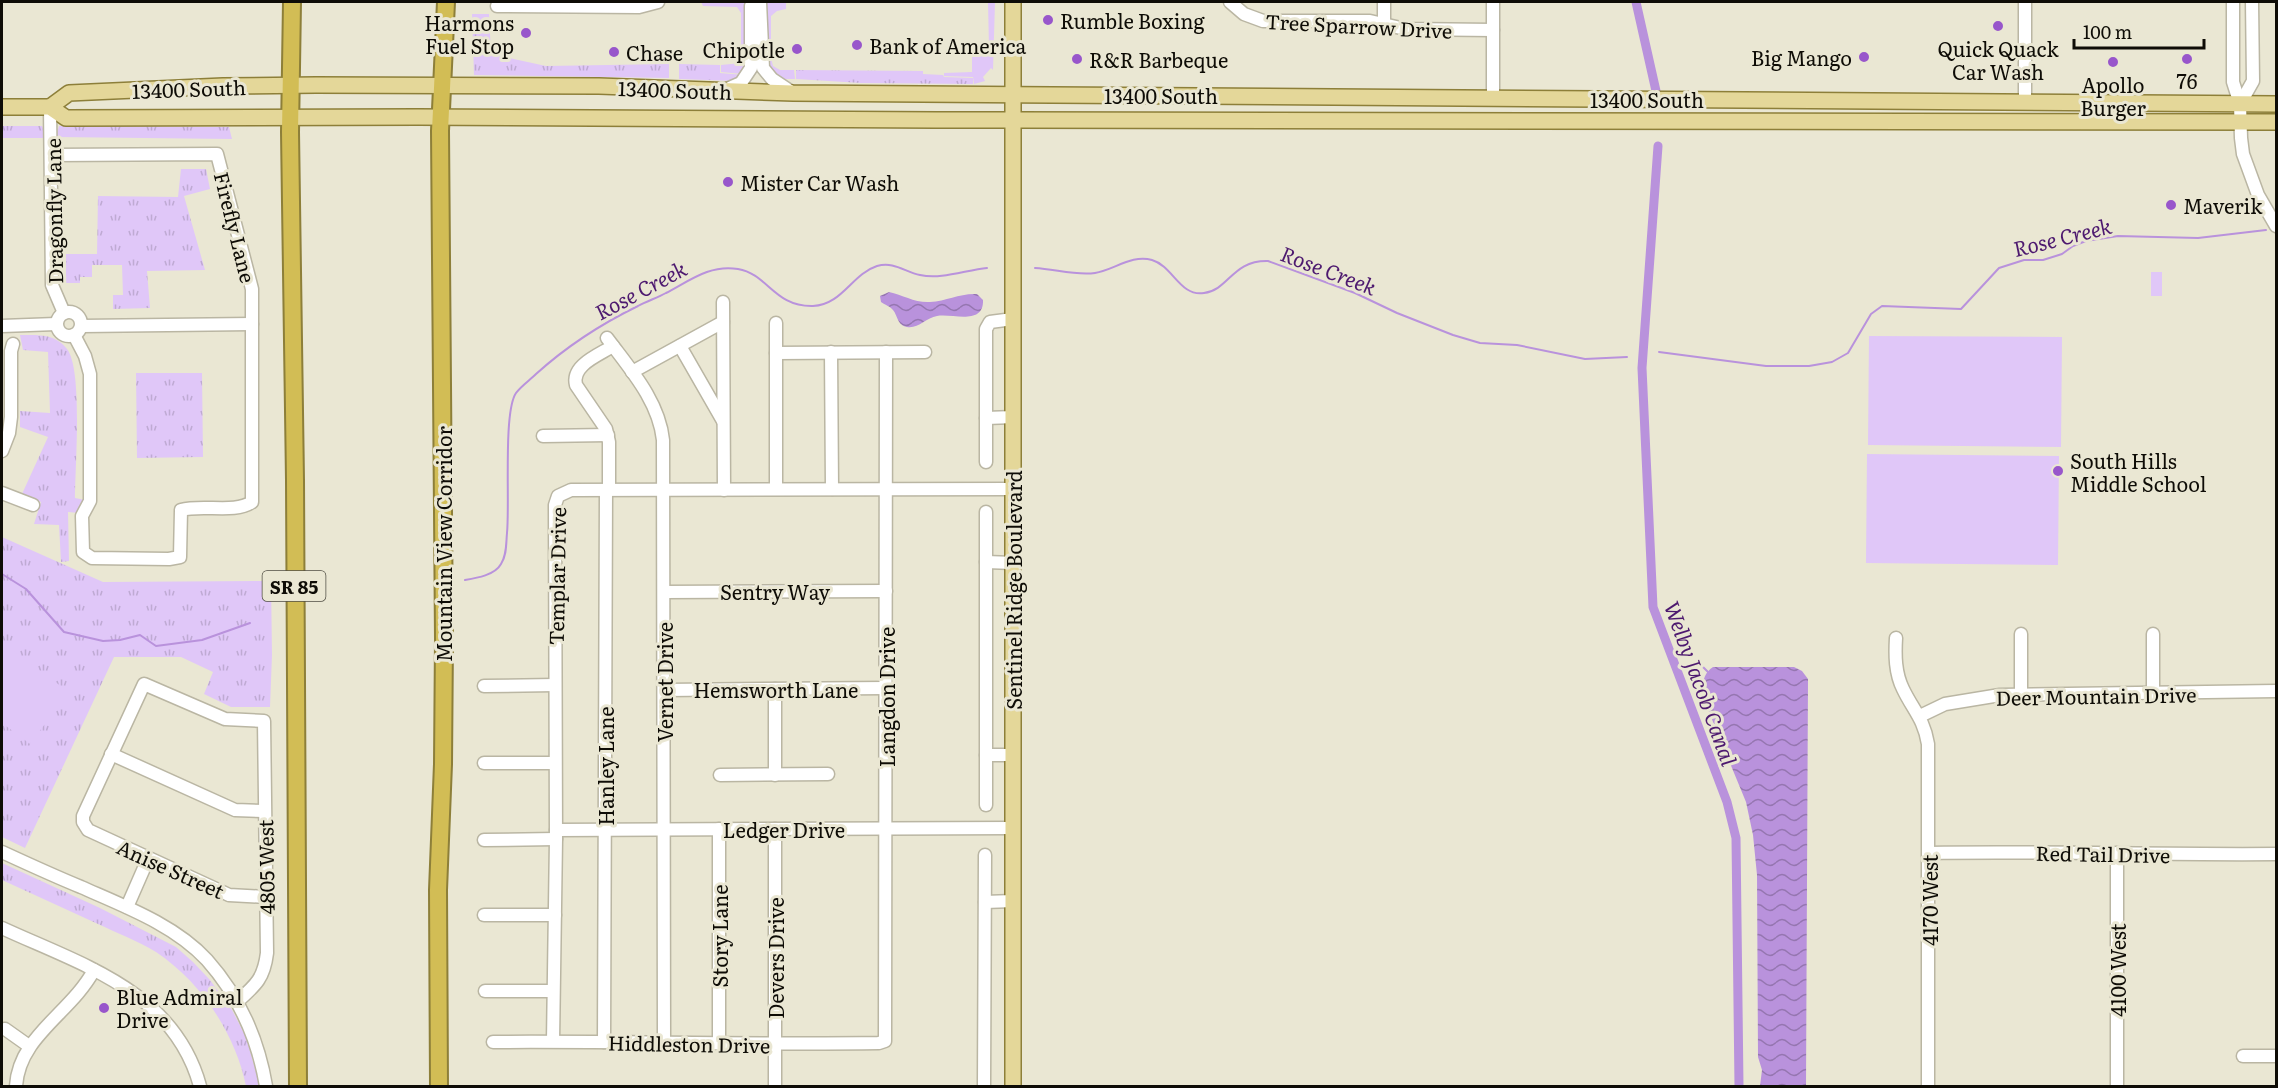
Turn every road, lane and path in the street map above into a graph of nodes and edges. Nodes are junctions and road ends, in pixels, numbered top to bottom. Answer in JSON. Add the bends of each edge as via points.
{"nodes":[{"id":1,"x":292,"y":2,"type":"edge"},
{"id":2,"x":446,"y":2,"type":"edge"},
{"id":3,"x":658,"y":2,"type":"edge"},
{"id":4,"x":753,"y":2,"type":"edge"},
{"id":5,"x":760,"y":2,"type":"edge"},
{"id":6,"x":1012,"y":2,"type":"edge"},
{"id":7,"x":1230,"y":2,"type":"edge"},
{"id":8,"x":1384,"y":2,"type":"edge"},
{"id":9,"x":1494,"y":2,"type":"edge"},
{"id":10,"x":2025,"y":2,"type":"edge"},
{"id":11,"x":2233,"y":2,"type":"edge"},
{"id":12,"x":2252,"y":2,"type":"edge"},
{"id":13,"x":619,"y":4,"type":"edge"},
{"id":14,"x":497,"y":6,"type":"dead end"},
{"id":15,"x":1384,"y":23,"type":"junction"},
{"id":16,"x":1493,"y":30,"type":"junction"},
{"id":17,"x":291,"y":85,"type":"junction"},
{"id":18,"x":443,"y":85,"type":"junction"},
{"id":19,"x":723,"y":91,"type":"junction"},
{"id":20,"x":793,"y":93,"type":"junction"},
{"id":21,"x":1013,"y":93,"type":"junction"},
{"id":22,"x":1492,"y":98,"type":"junction"},
{"id":23,"x":2025,"y":102,"type":"junction"},
{"id":24,"x":2240,"y":104,"type":"junction"},
{"id":25,"x":2277,"y":104,"type":"edge"},
{"id":26,"x":2,"y":107,"type":"edge"},
{"id":27,"x":50,"y":107,"type":"junction"},
{"id":28,"x":290,"y":117,"type":"junction"},
{"id":29,"x":441,"y":117,"type":"junction"},
{"id":30,"x":1013,"y":120,"type":"junction"},
{"id":31,"x":2241,"y":122,"type":"junction"},
{"id":32,"x":2277,"y":122,"type":"edge"},
{"id":33,"x":52,"y":155,"type":"junction"},
{"id":34,"x":2277,"y":226,"type":"edge"},
{"id":35,"x":723,"y":302,"type":"dead end"},
{"id":36,"x":64,"y":313,"type":"junction"},
{"id":37,"x":1013,"y":319,"type":"junction"},
{"id":38,"x":723,"y":322,"type":"junction"},
{"id":39,"x":776,"y":323,"type":"dead end"},
{"id":40,"x":56,"y":324,"type":"junction"},
{"id":41,"x":252,"y":324,"type":"junction"},
{"id":42,"x":2,"y":327,"type":"edge"},
{"id":43,"x":78,"y":331,"type":"junction"},
{"id":44,"x":610,"y":342,"type":"joint"},
{"id":45,"x":13,"y":344,"type":"dead end"},
{"id":46,"x":680,"y":346,"type":"junction"},
{"id":47,"x":831,"y":352,"type":"junction"},
{"id":48,"x":886,"y":352,"type":"junction"},
{"id":49,"x":925,"y":352,"type":"dead end"},
{"id":50,"x":776,"y":353,"type":"junction"},
{"id":51,"x":632,"y":372,"type":"junction"},
{"id":52,"x":6,"y":397,"type":"edge"},
{"id":53,"x":1014,"y":417,"type":"junction"},
{"id":54,"x":986,"y":418,"type":"junction"},
{"id":55,"x":724,"y":423,"type":"junction"},
{"id":56,"x":608,"y":435,"type":"junction"},
{"id":57,"x":543,"y":436,"type":"dead end"},
{"id":58,"x":2,"y":451,"type":"edge"},
{"id":59,"x":986,"y":462,"type":"dead end"},
{"id":60,"x":776,"y":489,"type":"junction"},
{"id":61,"x":831,"y":489,"type":"junction"},
{"id":62,"x":886,"y":489,"type":"junction"},
{"id":63,"x":1014,"y":489,"type":"junction"},
{"id":64,"x":608,"y":490,"type":"junction"},
{"id":65,"x":664,"y":490,"type":"junction"},
{"id":66,"x":724,"y":490,"type":"junction"},
{"id":67,"x":2,"y":493,"type":"edge"},
{"id":68,"x":33,"y":505,"type":"dead end"},
{"id":69,"x":986,"y":512,"type":"dead end"},
{"id":70,"x":986,"y":562,"type":"junction"},
{"id":71,"x":1014,"y":563,"type":"junction"},
{"id":72,"x":664,"y":591,"type":"junction"},
{"id":73,"x":886,"y":591,"type":"junction"},
{"id":74,"x":2021,"y":634,"type":"dead end"},
{"id":75,"x":2153,"y":634,"type":"dead end"},
{"id":76,"x":1896,"y":638,"type":"dead end"},
{"id":77,"x":555,"y":685,"type":"junction"},
{"id":78,"x":484,"y":686,"type":"dead end"},
{"id":79,"x":886,"y":688,"type":"junction"},
{"id":80,"x":775,"y":689,"type":"junction"},
{"id":81,"x":665,"y":690,"type":"junction"},
{"id":82,"x":2277,"y":691,"type":"edge"},
{"id":83,"x":2153,"y":694,"type":"junction"},
{"id":84,"x":2021,"y":695,"type":"junction"},
{"id":85,"x":1920,"y":716,"type":"junction"},
{"id":86,"x":111,"y":754,"type":"junction"},
{"id":87,"x":986,"y":755,"type":"junction"},
{"id":88,"x":1013,"y":755,"type":"junction"},
{"id":89,"x":484,"y":763,"type":"dead end"},
{"id":90,"x":555,"y":763,"type":"junction"},
{"id":91,"x":828,"y":774,"type":"dead end"},
{"id":92,"x":720,"y":775,"type":"dead end"},
{"id":93,"x":775,"y":775,"type":"junction"},
{"id":94,"x":986,"y":805,"type":"dead end"},
{"id":95,"x":264,"y":811,"type":"junction"},
{"id":96,"x":887,"y":828,"type":"junction"},
{"id":97,"x":1013,"y":828,"type":"junction"},
{"id":98,"x":605,"y":829,"type":"junction"},
{"id":99,"x":719,"y":829,"type":"junction"},
{"id":100,"x":775,"y":829,"type":"junction"},
{"id":101,"x":663,"y":830,"type":"junction"},
{"id":102,"x":556,"y":835,"type":"junction"},
{"id":103,"x":484,"y":840,"type":"dead end"},
{"id":104,"x":2,"y":852,"type":"edge"},
{"id":105,"x":1929,"y":853,"type":"junction"},
{"id":106,"x":2117,"y":854,"type":"junction"},
{"id":107,"x":2277,"y":854,"type":"edge"},
{"id":108,"x":985,"y":855,"type":"dead end"},
{"id":109,"x":148,"y":859,"type":"junction"},
{"id":110,"x":266,"y":897,"type":"junction"},
{"id":111,"x":985,"y":902,"type":"junction"},
{"id":112,"x":1013,"y":902,"type":"junction"},
{"id":113,"x":127,"y":907,"type":"junction"},
{"id":114,"x":484,"y":915,"type":"dead end"},
{"id":115,"x":555,"y":915,"type":"junction"},
{"id":116,"x":2,"y":928,"type":"edge"},
{"id":117,"x":94,"y":970,"type":"junction"},
{"id":118,"x":485,"y":991,"type":"dead end"},
{"id":119,"x":554,"y":991,"type":"junction"},
{"id":120,"x":238,"y":1001,"type":"junction"},
{"id":121,"x":5,"y":1029,"type":"dead end"},
{"id":122,"x":553,"y":1041,"type":"junction"},
{"id":123,"x":885,"y":1041,"type":"joint"},
{"id":124,"x":493,"y":1042,"type":"dead end"},
{"id":125,"x":604,"y":1042,"type":"junction"},
{"id":126,"x":664,"y":1042,"type":"junction"},
{"id":127,"x":719,"y":1043,"type":"junction"},
{"id":128,"x":776,"y":1045,"type":"junction"},
{"id":129,"x":29,"y":1046,"type":"junction"},
{"id":130,"x":2243,"y":1056,"type":"dead end"},
{"id":131,"x":2277,"y":1056,"type":"edge"},
{"id":132,"x":16,"y":1086,"type":"edge"},
{"id":133,"x":200,"y":1086,"type":"edge"},
{"id":134,"x":266,"y":1086,"type":"edge"},
{"id":135,"x":298,"y":1086,"type":"edge"},
{"id":136,"x":439,"y":1086,"type":"edge"},
{"id":137,"x":775,"y":1086,"type":"edge"},
{"id":138,"x":984,"y":1086,"type":"edge"},
{"id":139,"x":1012,"y":1086,"type":"edge"},
{"id":140,"x":1928,"y":1086,"type":"edge"},
{"id":141,"x":2117,"y":1086,"type":"edge"}],
"edges":[{"from":1,"to":17,"type":"highway","number":"SR 85"},
{"from":2,"to":18,"type":"highway","name":"Mountain View Corridor"},
{"from":3,"to":13,"type":"street","via":[[639,7]]},
{"from":4,"to":19,"type":"street","via":[[751,68],[741,83]]},
{"from":5,"to":20,"type":"street","via":[[763,68]]},
{"from":6,"to":21,"type":"main road","name":"Sentinel Ridge Boulevard"},
{"from":7,"to":15,"type":"street","name":"Tree Sparrow Drive","via":[[1244,14],[1263,21]]},
{"from":8,"to":15,"type":"street"},
{"from":9,"to":16,"type":"street"},
{"from":10,"to":23,"type":"street"},
{"from":11,"to":24,"type":"street","via":[[2233,82]]},
{"from":12,"to":24,"type":"street","via":[[2253,81]]},
{"from":13,"to":14,"type":"street"},
{"from":15,"to":16,"type":"street","name":"Tree Sparrow Drive","via":[[1405,29]]},
{"from":16,"to":22,"type":"street"},
{"from":17,"to":18,"type":"main road","name":"13400 South"},
{"from":17,"to":27,"type":"main road","name":"13400 South","via":[[69,93]]},
{"from":17,"to":28,"type":"highway","number":"SR 85"},
{"from":18,"to":19,"type":"main road","name":"13400 South"},
{"from":18,"to":29,"type":"highway","name":"Mountain View Corridor"},
{"from":19,"to":20,"type":"main road","name":"13400 South"},
{"from":20,"to":21,"type":"main road","name":"13400 South"},
{"from":21,"to":22,"type":"main road","name":"13400 South"},
{"from":21,"to":30,"type":"main road","name":"Sentinel Ridge Boulevard"},
{"from":22,"to":23,"type":"main road","name":"13400 South"},
{"from":23,"to":24,"type":"main road","name":"13400 South"},
{"from":24,"to":25,"type":"main road","name":"13400 South"},
{"from":24,"to":31,"type":"street"},
{"from":26,"to":27,"type":"main road","name":"13400 South"},
{"from":27,"to":28,"type":"main road","name":"13400 South","via":[[66,118]]},
{"from":27,"to":33,"type":"street","name":"Dragonfly Lane"},
{"from":28,"to":29,"type":"main road","name":"13400 South"},
{"from":28,"to":135,"type":"highway","number":"SR 85"},
{"from":29,"to":30,"type":"main road","name":"13400 South"},
{"from":29,"to":136,"type":"highway","name":"Mountain View Corridor","via":[[444,662],[438,890]]},
{"from":30,"to":31,"type":"main road","name":"13400 South"},
{"from":30,"to":37,"type":"main road","name":"Sentinel Ridge Boulevard"},
{"from":31,"to":32,"type":"main road","name":"13400 South"},
{"from":31,"to":34,"type":"street","via":[[2247,167]]},
{"from":33,"to":36,"type":"street","name":"Dragonfly Lane","via":[[52,285]]},
{"from":33,"to":41,"type":"street","name":"Firefly Lane","via":[[217,154],[252,289]]},
{"from":35,"to":38,"type":"street"},
{"from":36,"to":40,"type":"street"},
{"from":36,"to":43,"type":"street","via":[[77,314]]},
{"from":37,"to":53,"type":"main road","name":"Sentinel Ridge Boulevard"},
{"from":37,"to":54,"type":"street","via":[[990,322],[986,329]]},
{"from":38,"to":46,"type":"street"},
{"from":38,"to":55,"type":"street"},
{"from":39,"to":50,"type":"street"},
{"from":40,"to":42,"type":"street"},
{"from":40,"to":43,"type":"street","via":[[62,335]]},
{"from":41,"to":43,"type":"street"},
{"from":41,"to":43,"type":"street","name":"Firefly Lane","via":[[252,502],[244,507],[192,506],[181,510],[180,557],[169,559],[92,558],[83,552],[82,516],[90,501],[90,374]]},
{"from":44,"to":51,"type":"street","name":"Vernet Drive"},
{"from":44,"to":56,"type":"street","name":"Hanley Lane","via":[[579,368],[575,378]]},
{"from":45,"to":52,"type":"street"},
{"from":46,"to":51,"type":"street"},
{"from":46,"to":55,"type":"street"},
{"from":47,"to":48,"type":"street"},
{"from":47,"to":50,"type":"street"},
{"from":47,"to":61,"type":"street"},
{"from":48,"to":49,"type":"street"},
{"from":48,"to":62,"type":"street","name":"Langdon Drive"},
{"from":50,"to":60,"type":"street"},
{"from":51,"to":65,"type":"street","name":"Vernet Drive","via":[[660,419]]},
{"from":52,"to":58,"type":"street","via":[[9,433]]},
{"from":53,"to":54,"type":"street"},
{"from":53,"to":63,"type":"main road","name":"Sentinel Ridge Boulevard"},
{"from":54,"to":59,"type":"street"},
{"from":55,"to":66,"type":"street"},
{"from":56,"to":57,"type":"street"},
{"from":56,"to":64,"type":"street","name":"Hanley Lane"},
{"from":60,"to":61,"type":"street","name":"Templar Drive"},
{"from":60,"to":66,"type":"street","name":"Templar Drive"},
{"from":61,"to":62,"type":"street","name":"Templar Drive"},
{"from":62,"to":63,"type":"street","name":"Templar Drive"},
{"from":62,"to":73,"type":"street","name":"Langdon Drive"},
{"from":63,"to":71,"type":"main road","name":"Sentinel Ridge Boulevard"},
{"from":64,"to":65,"type":"street","name":"Templar Drive"},
{"from":64,"to":77,"type":"street","name":"Templar Drive","via":[[567,491],[555,502]]},
{"from":64,"to":98,"type":"street","name":"Hanley Lane"},
{"from":65,"to":66,"type":"street","name":"Templar Drive"},
{"from":65,"to":72,"type":"street","name":"Vernet Drive"},
{"from":67,"to":68,"type":"street"},
{"from":69,"to":70,"type":"street"},
{"from":70,"to":71,"type":"street"},
{"from":70,"to":87,"type":"street"},
{"from":71,"to":88,"type":"main road","name":"Sentinel Ridge Boulevard"},
{"from":72,"to":73,"type":"street","name":"Sentry Way"},
{"from":72,"to":81,"type":"street","name":"Vernet Drive"},
{"from":73,"to":79,"type":"street","name":"Langdon Drive"},
{"from":74,"to":84,"type":"street"},
{"from":75,"to":83,"type":"street"},
{"from":76,"to":85,"type":"street","name":"4170 West","via":[[1898,676]]},
{"from":77,"to":78,"type":"street"},
{"from":77,"to":90,"type":"street","name":"Templar Drive"},
{"from":79,"to":80,"type":"street","name":"Hemsworth Lane"},
{"from":79,"to":96,"type":"street","name":"Langdon Drive"},
{"from":80,"to":81,"type":"street","name":"Hemsworth Lane"},
{"from":80,"to":93,"type":"street"},
{"from":81,"to":101,"type":"street","name":"Vernet Drive"},
{"from":82,"to":83,"type":"street","name":"Deer Mountain Drive"},
{"from":83,"to":84,"type":"street","name":"Deer Mountain Drive"},
{"from":84,"to":85,"type":"street","name":"Deer Mountain Drive","via":[[1962,699]]},
{"from":85,"to":105,"type":"street","name":"4170 West","via":[[1928,744]]},
{"from":86,"to":95,"type":"street","via":[[235,810]]},
{"from":86,"to":95,"type":"street","name":"4805 West","via":[[144,684],[225,719],[264,722]]},
{"from":86,"to":109,"type":"street","name":"Anise Street","via":[[82,816],[83,822],[87,830]]},
{"from":87,"to":88,"type":"street"},
{"from":87,"to":94,"type":"street"},
{"from":88,"to":97,"type":"main road","name":"Sentinel Ridge Boulevard"},
{"from":89,"to":90,"type":"street"},
{"from":90,"to":102,"type":"street","name":"Templar Drive"},
{"from":91,"to":93,"type":"street"},
{"from":92,"to":93,"type":"street"},
{"from":95,"to":110,"type":"street","name":"4805 West"},
{"from":96,"to":97,"type":"street","name":"Ledger Drive"},
{"from":96,"to":100,"type":"street","name":"Ledger Drive"},
{"from":96,"to":123,"type":"street","name":"Langdon Drive"},
{"from":97,"to":112,"type":"main road","name":"Sentinel Ridge Boulevard"},
{"from":98,"to":101,"type":"street","name":"Ledger Drive"},
{"from":98,"to":102,"type":"street","name":"Ledger Drive"},
{"from":98,"to":125,"type":"street","name":"Hanley Lane"},
{"from":99,"to":100,"type":"street","name":"Ledger Drive"},
{"from":99,"to":101,"type":"street","name":"Ledger Drive"},
{"from":99,"to":127,"type":"street","name":"Story Lane"},
{"from":100,"to":128,"type":"street","name":"Devers Drive"},
{"from":101,"to":126,"type":"street","name":"Vernet Drive"},
{"from":102,"to":103,"type":"street","name":"Ledger Drive"},
{"from":102,"to":115,"type":"street","name":"Templar Drive"},
{"from":104,"to":113,"type":"street"},
{"from":105,"to":106,"type":"street","name":"Red Tail Drive"},
{"from":105,"to":140,"type":"street","name":"4170 West"},
{"from":106,"to":107,"type":"street","name":"Red Tail Drive"},
{"from":106,"to":141,"type":"street","name":"4100 West"},
{"from":108,"to":111,"type":"street"},
{"from":109,"to":110,"type":"street","name":"Anise Street","via":[[229,895]]},
{"from":109,"to":113,"type":"street"},
{"from":110,"to":120,"type":"street","name":"4805 West","via":[[265,971]]},
{"from":111,"to":112,"type":"street"},
{"from":111,"to":138,"type":"street"},
{"from":112,"to":139,"type":"main road","name":"Sentinel Ridge Boulevard"},
{"from":113,"to":120,"type":"street","via":[[166,928],[200,954]]},
{"from":114,"to":115,"type":"street"},
{"from":115,"to":119,"type":"street","name":"Templar Drive"},
{"from":116,"to":117,"type":"street"},
{"from":117,"to":129,"type":"street","via":[[76,997]]},
{"from":117,"to":133,"type":"street","via":[[132,991],[159,1013],[186,1052]]},
{"from":118,"to":119,"type":"street"},
{"from":119,"to":122,"type":"street","name":"Templar Drive"},
{"from":120,"to":134,"type":"street","via":[[260,1056]]},
{"from":121,"to":129,"type":"street"},
{"from":122,"to":124,"type":"street","name":"Hiddleston Drive"},
{"from":122,"to":125,"type":"street","name":"Hiddleston Drive"},
{"from":123,"to":128,"type":"street","name":"Hiddleston Drive"},
{"from":125,"to":126,"type":"street","name":"Hiddleston Drive"},
{"from":126,"to":127,"type":"street","name":"Hiddleston Drive"},
{"from":127,"to":128,"type":"street","name":"Hiddleston Drive"},
{"from":128,"to":137,"type":"street","name":"Devers Drive"},
{"from":129,"to":132,"type":"street"},
{"from":130,"to":131,"type":"street"}]}
